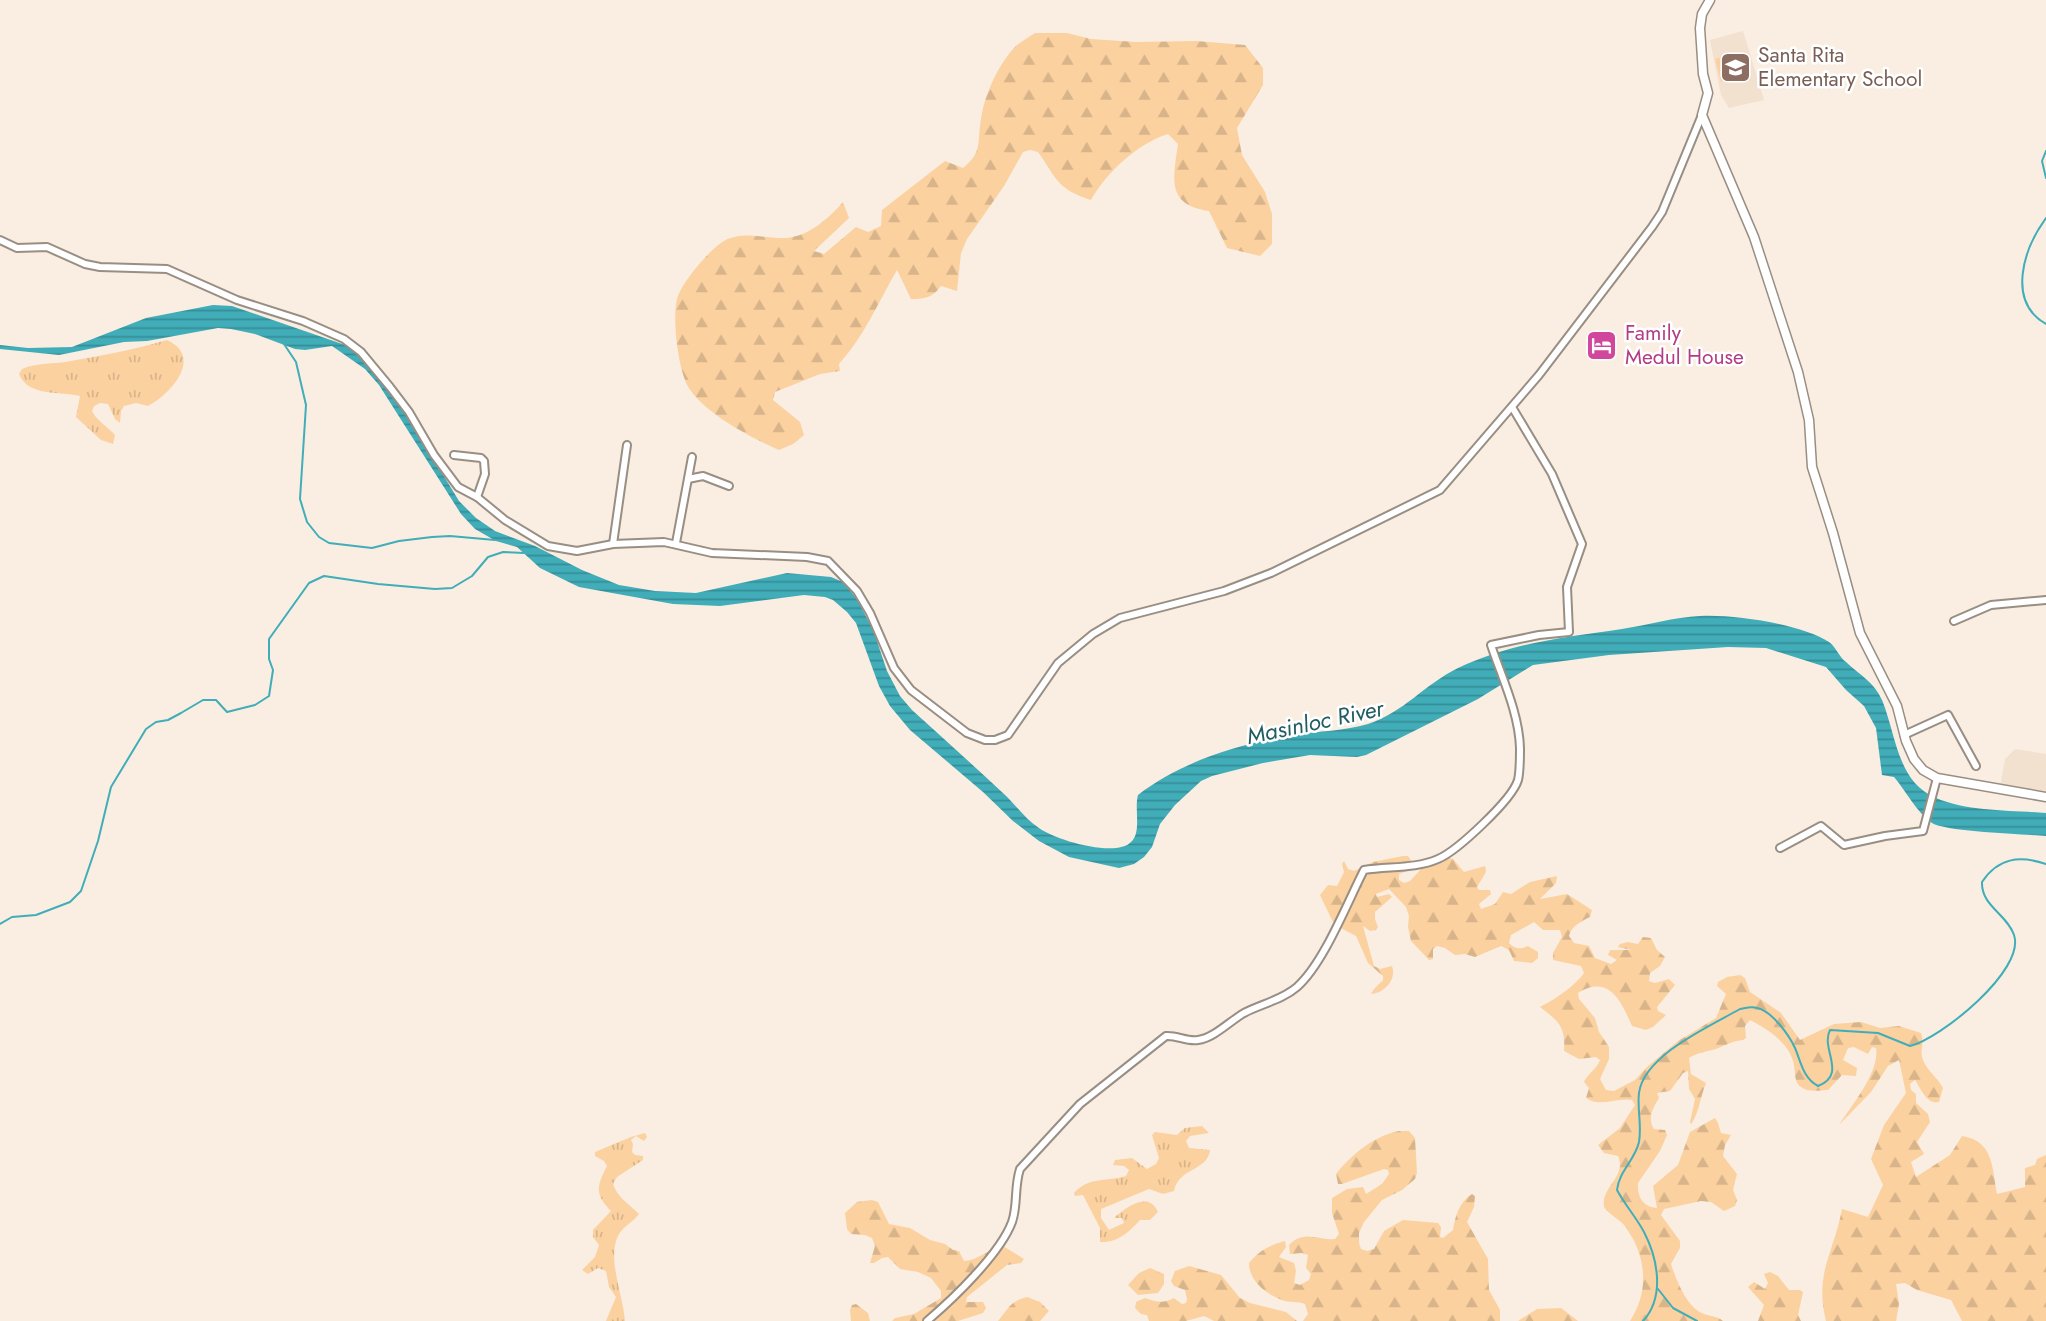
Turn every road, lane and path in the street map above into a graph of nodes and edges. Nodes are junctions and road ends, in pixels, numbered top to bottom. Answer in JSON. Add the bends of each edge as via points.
{"nodes":[{"id":1,"x":1710,"y":0,"type":"edge"},
{"id":2,"x":1702,"y":115,"type":"junction"},
{"id":3,"x":0,"y":240,"type":"edge"},
{"id":4,"x":1512,"y":407,"type":"junction"},
{"id":5,"x":627,"y":445,"type":"dead end"},
{"id":6,"x":454,"y":455,"type":"dead end"},
{"id":7,"x":692,"y":457,"type":"dead end"},
{"id":8,"x":688,"y":479,"type":"junction"},
{"id":9,"x":729,"y":486,"type":"dead end"},
{"id":10,"x":477,"y":497,"type":"junction"},
{"id":11,"x":676,"y":543,"type":"junction"},
{"id":12,"x":613,"y":544,"type":"junction"},
{"id":13,"x":2046,"y":600,"type":"edge"},
{"id":14,"x":1954,"y":621,"type":"dead end"},
{"id":15,"x":1904,"y":735,"type":"junction"},
{"id":16,"x":1976,"y":766,"type":"dead end"},
{"id":17,"x":1936,"y":782,"type":"junction"},
{"id":18,"x":2046,"y":797,"type":"edge"},
{"id":19,"x":1780,"y":848,"type":"dead end"},
{"id":20,"x":928,"y":1321,"type":"edge"}],
"edges":[{"from":1,"to":2,"type":"street","via":[[1700,28],[1708,93]]},
{"from":2,"to":4,"type":"street","via":[[1652,228]]},
{"from":2,"to":15,"type":"street","via":[[1770,281],[1798,372],[1809,420],[1812,467],[1847,590],[1860,633],[1897,706]]},
{"from":3,"to":10,"type":"street","via":[[17,248],[47,247],[100,267],[167,270],[344,339],[390,387],[451,480]]},
{"from":4,"to":11,"type":"street","via":[[1440,490],[1271,573],[1224,591],[1120,618],[1093,634],[1058,663],[1008,734],[995,740],[967,733],[911,690],[894,668],[857,591],[828,561],[712,554]]},
{"from":4,"to":20,"type":"street","via":[[1552,474],[1582,544],[1567,587],[1569,632],[1491,645],[1516,720],[1518,781],[1475,831],[1440,858],[1410,867],[1364,870],[1320,959],[1297,987],[1204,1039],[1166,1036],[1080,1104],[1020,1169],[1015,1212],[998,1245]]},
{"from":5,"to":12,"type":"street"},
{"from":6,"to":10,"type":"street","via":[[484,461]]},
{"from":7,"to":8,"type":"street"},
{"from":8,"to":9,"type":"street","via":[[703,477]]},
{"from":8,"to":11,"type":"street"},
{"from":10,"to":12,"type":"street","via":[[554,548],[578,551]]},
{"from":11,"to":12,"type":"street"},
{"from":13,"to":14,"type":"street","via":[[1991,606]]},
{"from":15,"to":16,"type":"street","via":[[1948,715]]},
{"from":15,"to":17,"type":"street","via":[[1914,759]]},
{"from":17,"to":18,"type":"street"},
{"from":17,"to":19,"type":"street","via":[[1923,831],[1844,845],[1821,826]]}]}
